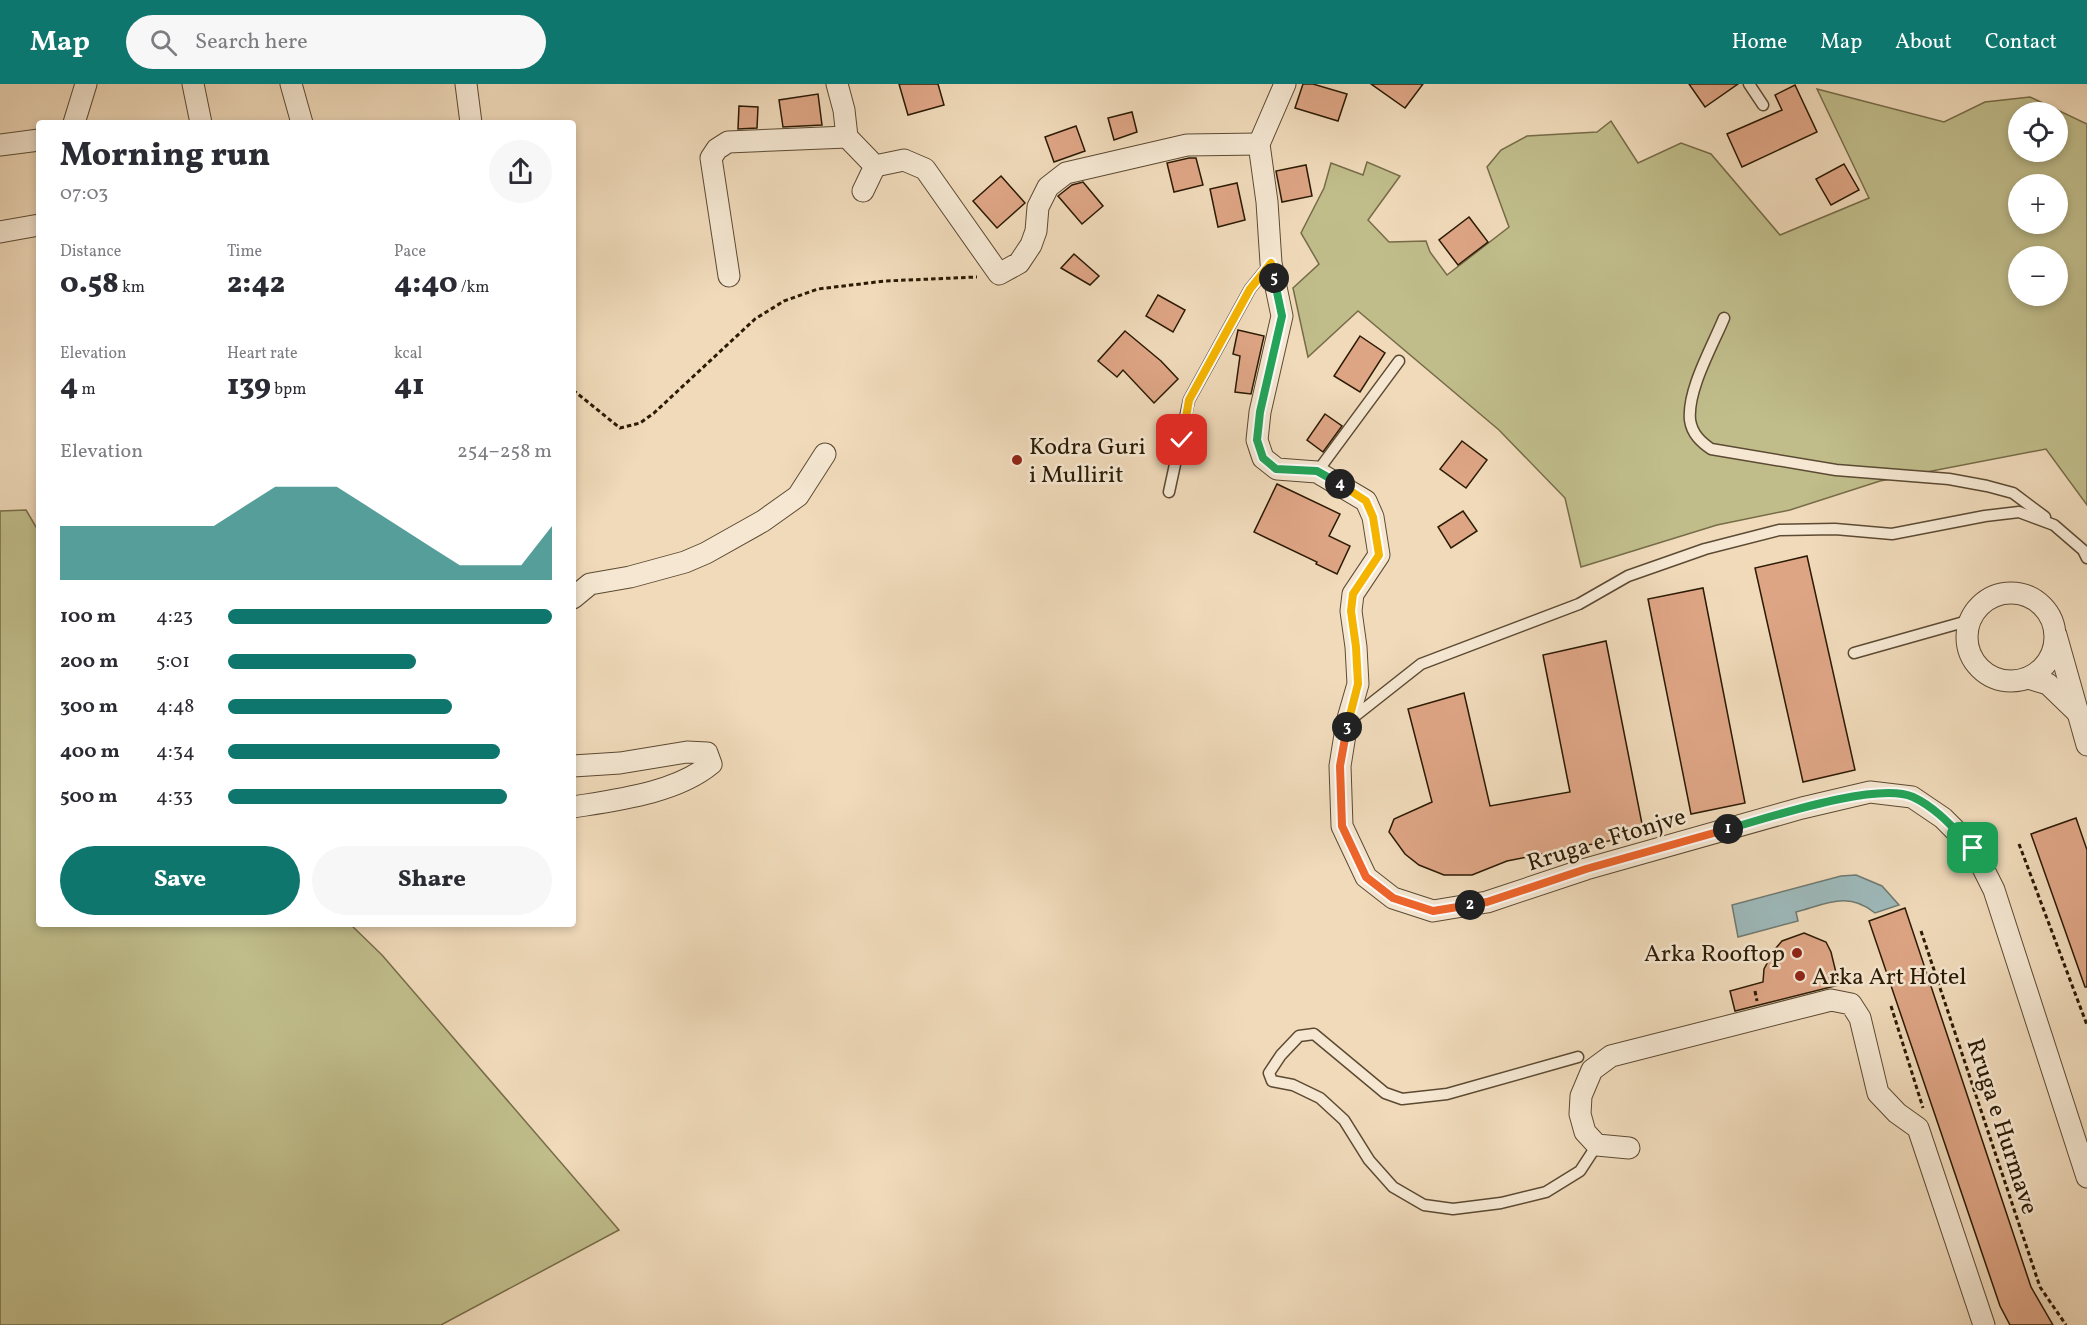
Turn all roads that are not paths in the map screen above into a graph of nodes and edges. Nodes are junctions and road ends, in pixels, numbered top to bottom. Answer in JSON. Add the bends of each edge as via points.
{"nodes":[{"id":1,"x":193,"y":84,"type":"edge"},
{"id":2,"x":291,"y":84,"type":"edge"},
{"id":3,"x":466,"y":84,"type":"edge"},
{"id":4,"x":837,"y":84,"type":"edge"},
{"id":5,"x":1285,"y":84,"type":"edge"},
{"id":6,"x":1749,"y":84,"type":"edge"},
{"id":7,"x":82,"y":88,"type":"edge"},
{"id":8,"x":1763,"y":105,"type":"dead end"},
{"id":9,"x":75,"y":120,"type":"edge"},
{"id":10,"x":200,"y":120,"type":"edge"},
{"id":11,"x":301,"y":120,"type":"edge"},
{"id":12,"x":471,"y":120,"type":"edge"},
{"id":13,"x":847,"y":137,"type":"junction"},
{"id":14,"x":36,"y":140,"type":"edge"},
{"id":15,"x":1259,"y":144,"type":"junction"},
{"id":16,"x":0,"y":145,"type":"edge"},
{"id":17,"x":875,"y":166,"type":"junction"},
{"id":18,"x":863,"y":191,"type":"dead end"},
{"id":19,"x":36,"y":226,"type":"edge"},
{"id":20,"x":0,"y":232,"type":"edge"},
{"id":21,"x":1271,"y":263,"type":"junction"},
{"id":22,"x":729,"y":276,"type":"dead end"},
{"id":23,"x":1724,"y":318,"type":"dead end"},
{"id":24,"x":1399,"y":362,"type":"dead end"},
{"id":25,"x":825,"y":454,"type":"dead end"},
{"id":26,"x":1317,"y":471,"type":"junction"},
{"id":27,"x":1169,"y":492,"type":"dead end"},
{"id":28,"x":2054,"y":525,"type":"junction"},
{"id":29,"x":2087,"y":558,"type":"edge"},
{"id":30,"x":576,"y":596,"type":"edge"},
{"id":31,"x":1971,"y":620,"type":"junction"},
{"id":32,"x":2055,"y":629,"type":"junction"},
{"id":33,"x":1854,"y":653,"type":"dead end"},
{"id":34,"x":2028,"y":678,"type":"junction"},
{"id":35,"x":2078,"y":713,"type":"junction"},
{"id":36,"x":1347,"y":722,"type":"junction"},
{"id":37,"x":2087,"y":745,"type":"edge"},
{"id":38,"x":576,"y":766,"type":"edge"},
{"id":39,"x":576,"y":807,"type":"edge"},
{"id":40,"x":1578,"y":1057,"type":"dead end"},
{"id":41,"x":1597,"y":1145,"type":"junction"},
{"id":42,"x":1629,"y":1148,"type":"dead end"},
{"id":43,"x":2087,"y":1177,"type":"edge"},
{"id":44,"x":1984,"y":1325,"type":"edge"}],
"edges":[{"from":1,"to":10,"type":"street"},
{"from":2,"to":11,"type":"street"},
{"from":3,"to":12,"type":"street"},
{"from":4,"to":13,"type":"street"},
{"from":5,"to":15,"type":"street"},
{"from":6,"to":8,"type":"lane"},
{"from":7,"to":9,"type":"street"},
{"from":13,"to":17,"type":"street"},
{"from":13,"to":22,"type":"street","via":[[728,142],[717,149],[711,159]]},
{"from":14,"to":16,"type":"street"},
{"from":15,"to":17,"type":"street","via":[[1187,145],[1066,173],[1048,186],[1038,207],[1031,245],[1019,263],[999,274],[925,169],[904,160]]},
{"from":15,"to":21,"type":"street"},
{"from":17,"to":18,"type":"street"},
{"from":19,"to":20,"type":"street"},
{"from":21,"to":26,"type":"street","via":[[1282,316],[1257,440],[1263,458],[1276,469]]},
{"from":21,"to":27,"type":"lane","via":[[1250,289],[1189,400]]},
{"from":23,"to":28,"type":"lane","via":[[1692,398],[1690,421],[1698,440],[1711,449],[1836,470],[1987,486],[2013,493]]},
{"from":24,"to":26,"type":"lane"},
{"from":25,"to":30,"type":"street","via":[[798,496],[763,521],[696,557],[637,576],[590,584]]},
{"from":26,"to":36,"type":"street","name":"Rruga e Ftonjve","via":[[1366,501],[1378,538],[1379,555],[1353,594],[1358,684]]},
{"from":28,"to":29,"type":"lane"},
{"from":28,"to":36,"type":"lane","via":[[2019,512],[1892,534],[1779,530],[1705,549],[1628,576],[1579,604],[1421,664]]},
{"from":31,"to":32,"type":"street","via":[[1989,599],[2016,593],[2041,605]]},
{"from":31,"to":33,"type":"lane"},
{"from":31,"to":34,"type":"street","via":[[1968,648],[1985,673],[2014,681]]},
{"from":32,"to":34,"type":"street","via":[[2050,658]]},
{"from":32,"to":35,"type":"street"},
{"from":34,"to":35,"type":"street","via":[[2048,684]]},
{"from":35,"to":37,"type":"street"},
{"from":36,"to":43,"type":"street","name":"Rruga e Ftonjve","via":[[1340,766],[1342,826],[1366,877],[1393,898],[1433,911],[1487,902],[1586,869],[1870,792],[1912,796],[1943,818],[1973,848],[1994,890]]},
{"from":38,"to":39,"type":"street","via":[[687,752],[707,753],[711,764],[686,780],[660,789]]},
{"from":40,"to":41,"type":"lane","via":[[1447,1094],[1402,1099],[1385,1093],[1314,1034],[1299,1036],[1269,1073],[1272,1081],[1293,1085],[1320,1098],[1344,1120],[1369,1160],[1393,1187],[1424,1205],[1453,1209],[1546,1192],[1580,1171]]},
{"from":41,"to":42,"type":"street"},
{"from":41,"to":44,"type":"street","via":[[1585,1132],[1581,1096],[1592,1070],[1611,1056],[1831,1000],[1851,1004],[1860,1018],[1878,1093],[1918,1128]]}]}
